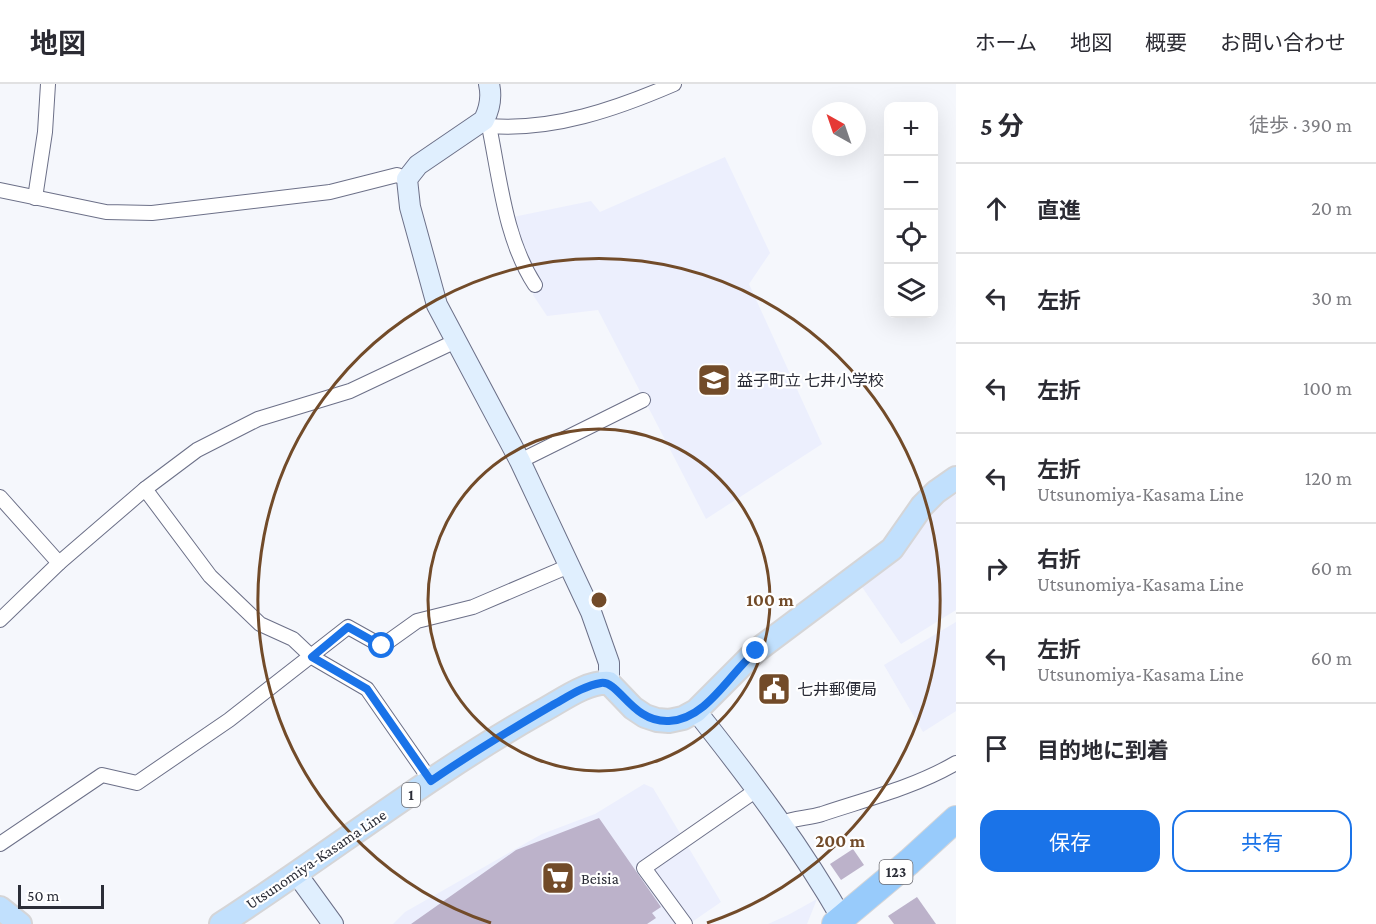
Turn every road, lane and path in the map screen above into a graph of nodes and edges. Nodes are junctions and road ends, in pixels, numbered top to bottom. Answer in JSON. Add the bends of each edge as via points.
{"nodes":[{"id":1,"x":48,"y":84,"type":"edge"},
{"id":2,"x":489,"y":84,"type":"edge"},
{"id":3,"x":674,"y":84,"type":"edge"},
{"id":4,"x":487,"y":123,"type":"junction"},
{"id":5,"x":407,"y":179,"type":"junction"},
{"id":6,"x":0,"y":190,"type":"edge"},
{"id":7,"x":35,"y":198,"type":"junction"},
{"id":8,"x":535,"y":285,"type":"dead end"},
{"id":9,"x":456,"y":341,"type":"junction"},
{"id":10,"x":643,"y":400,"type":"dead end"},
{"id":11,"x":520,"y":461,"type":"junction"},
{"id":12,"x":956,"y":478,"type":"edge"},
{"id":13,"x":145,"y":489,"type":"junction"},
{"id":14,"x":0,"y":497,"type":"edge"},
{"id":15,"x":59,"y":563,"type":"junction"},
{"id":16,"x":569,"y":566,"type":"junction"},
{"id":17,"x":0,"y":620,"type":"edge"},
{"id":18,"x":312,"y":657,"type":"junction"},
{"id":19,"x":609,"y":683,"type":"junction"},
{"id":20,"x":696,"y":711,"type":"junction"},
{"id":21,"x":956,"y":763,"type":"edge"},
{"id":22,"x":431,"y":781,"type":"junction"},
{"id":23,"x":758,"y":789,"type":"junction"},
{"id":24,"x":956,"y":819,"type":"edge"},
{"id":25,"x":782,"y":824,"type":"junction"},
{"id":26,"x":0,"y":844,"type":"edge"},
{"id":27,"x":296,"y":873,"type":"junction"},
{"id":28,"x":840,"y":922,"type":"edge"},
{"id":29,"x":221,"y":924,"type":"edge"},
{"id":30,"x":333,"y":924,"type":"edge"},
{"id":31,"x":685,"y":924,"type":"edge"}],
"edges":[{"from":1,"to":7,"type":"street"},
{"from":2,"to":4,"type":"street"},
{"from":3,"to":4,"type":"street","via":[[627,104],[573,118],[526,126]]},
{"from":4,"to":5,"type":"street","via":[[418,165]]},
{"from":4,"to":8,"type":"street","via":[[513,243]]},
{"from":5,"to":7,"type":"street","via":[[397,175],[330,192],[152,213],[106,212]]},
{"from":5,"to":9,"type":"street","via":[[410,207],[437,304]]},
{"from":6,"to":7,"type":"street"},
{"from":9,"to":11,"type":"street"},
{"from":9,"to":13,"type":"street","via":[[350,391],[258,419],[197,450]]},
{"from":10,"to":11,"type":"street"},
{"from":11,"to":16,"type":"street"},
{"from":12,"to":20,"type":"main road","via":[[922,506],[892,549],[756,651]]},
{"from":13,"to":15,"type":"street"},
{"from":13,"to":18,"type":"street","via":[[210,576],[260,624],[293,639]]},
{"from":14,"to":15,"type":"street"},
{"from":15,"to":17,"type":"street"},
{"from":16,"to":18,"type":"street","via":[[473,607],[417,621],[382,646],[348,627]]},
{"from":16,"to":19,"type":"street","via":[[605,646]]},
{"from":18,"to":22,"type":"street","via":[[367,689]]},
{"from":18,"to":26,"type":"street","via":[[137,783],[102,775]]},
{"from":19,"to":20,"type":"main road","via":[[633,708],[657,720],[683,718]]},
{"from":19,"to":22,"type":"main road","name":"Utsunomiya-Kasama Line","number":"1","via":[[595,684],[573,694]]},
{"from":20,"to":23,"type":"street"},
{"from":21,"to":25,"type":"street","via":[[888,792]]},
{"from":22,"to":27,"type":"main road","name":"Utsunomiya-Kasama Line","number":"1"},
{"from":23,"to":25,"type":"street"},
{"from":23,"to":31,"type":"street","via":[[644,868]]},
{"from":24,"to":28,"type":"highway","number":"123"},
{"from":25,"to":28,"type":"street"},
{"from":27,"to":29,"type":"main road","name":"Utsunomiya-Kasama Line","number":"1"},
{"from":27,"to":30,"type":"street"}]}
